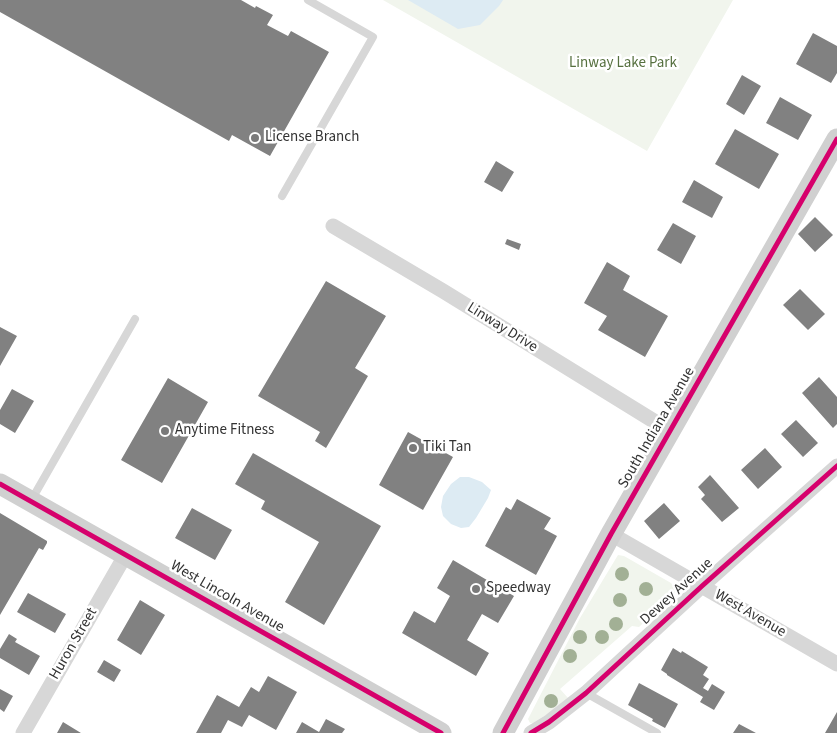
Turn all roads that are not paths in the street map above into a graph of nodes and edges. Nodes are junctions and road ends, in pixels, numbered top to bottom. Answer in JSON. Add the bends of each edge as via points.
{"nodes":[{"id":1,"x":308,"y":0,"type":"edge"},
{"id":2,"x":836,"y":144,"type":"edge"},
{"id":3,"x":282,"y":196,"type":"dead end"},
{"id":4,"x":333,"y":226,"type":"dead end"},
{"id":5,"x":135,"y":320,"type":"dead end"},
{"id":6,"x":670,"y":431,"type":"junction"},
{"id":7,"x":837,"y":466,"type":"edge"},
{"id":8,"x":0,"y":484,"type":"edge"},
{"id":9,"x":31,"y":501,"type":"junction"},
{"id":10,"x":611,"y":534,"type":"junction"},
{"id":11,"x":126,"y":554,"type":"junction"},
{"id":12,"x":702,"y":586,"type":"junction"},
{"id":13,"x":837,"y":664,"type":"edge"},
{"id":14,"x":586,"y":693,"type":"junction"},
{"id":15,"x":23,"y":733,"type":"edge"},
{"id":16,"x":441,"y":733,"type":"edge"},
{"id":17,"x":503,"y":733,"type":"edge"},
{"id":18,"x":531,"y":733,"type":"edge"},
{"id":19,"x":657,"y":733,"type":"edge"}],
"edges":[{"from":1,"to":3,"type":"lane","via":[[373,37]]},
{"from":2,"to":6,"type":"street","name":"South Indiana Avenue"},
{"from":4,"to":6,"type":"street","name":"Linway Drive"},
{"from":5,"to":9,"type":"lane"},
{"from":6,"to":10,"type":"street","name":"South Indiana Avenue"},
{"from":7,"to":12,"type":"street","name":"Dewey Avenue"},
{"from":8,"to":9,"type":"street","name":"West Lincoln Avenue"},
{"from":9,"to":11,"type":"street","name":"West Lincoln Avenue"},
{"from":10,"to":12,"type":"street","name":"West Avenue"},
{"from":10,"to":17,"type":"street","name":"South Indiana Avenue"},
{"from":11,"to":15,"type":"street","name":"Huron Street"},
{"from":11,"to":16,"type":"street","name":"West Lincoln Avenue"},
{"from":12,"to":13,"type":"street","name":"West Avenue"},
{"from":12,"to":14,"type":"street","name":"Dewey Avenue"},
{"from":14,"to":18,"type":"street","name":"Dewey Avenue"},
{"from":14,"to":19,"type":"lane"}]}
